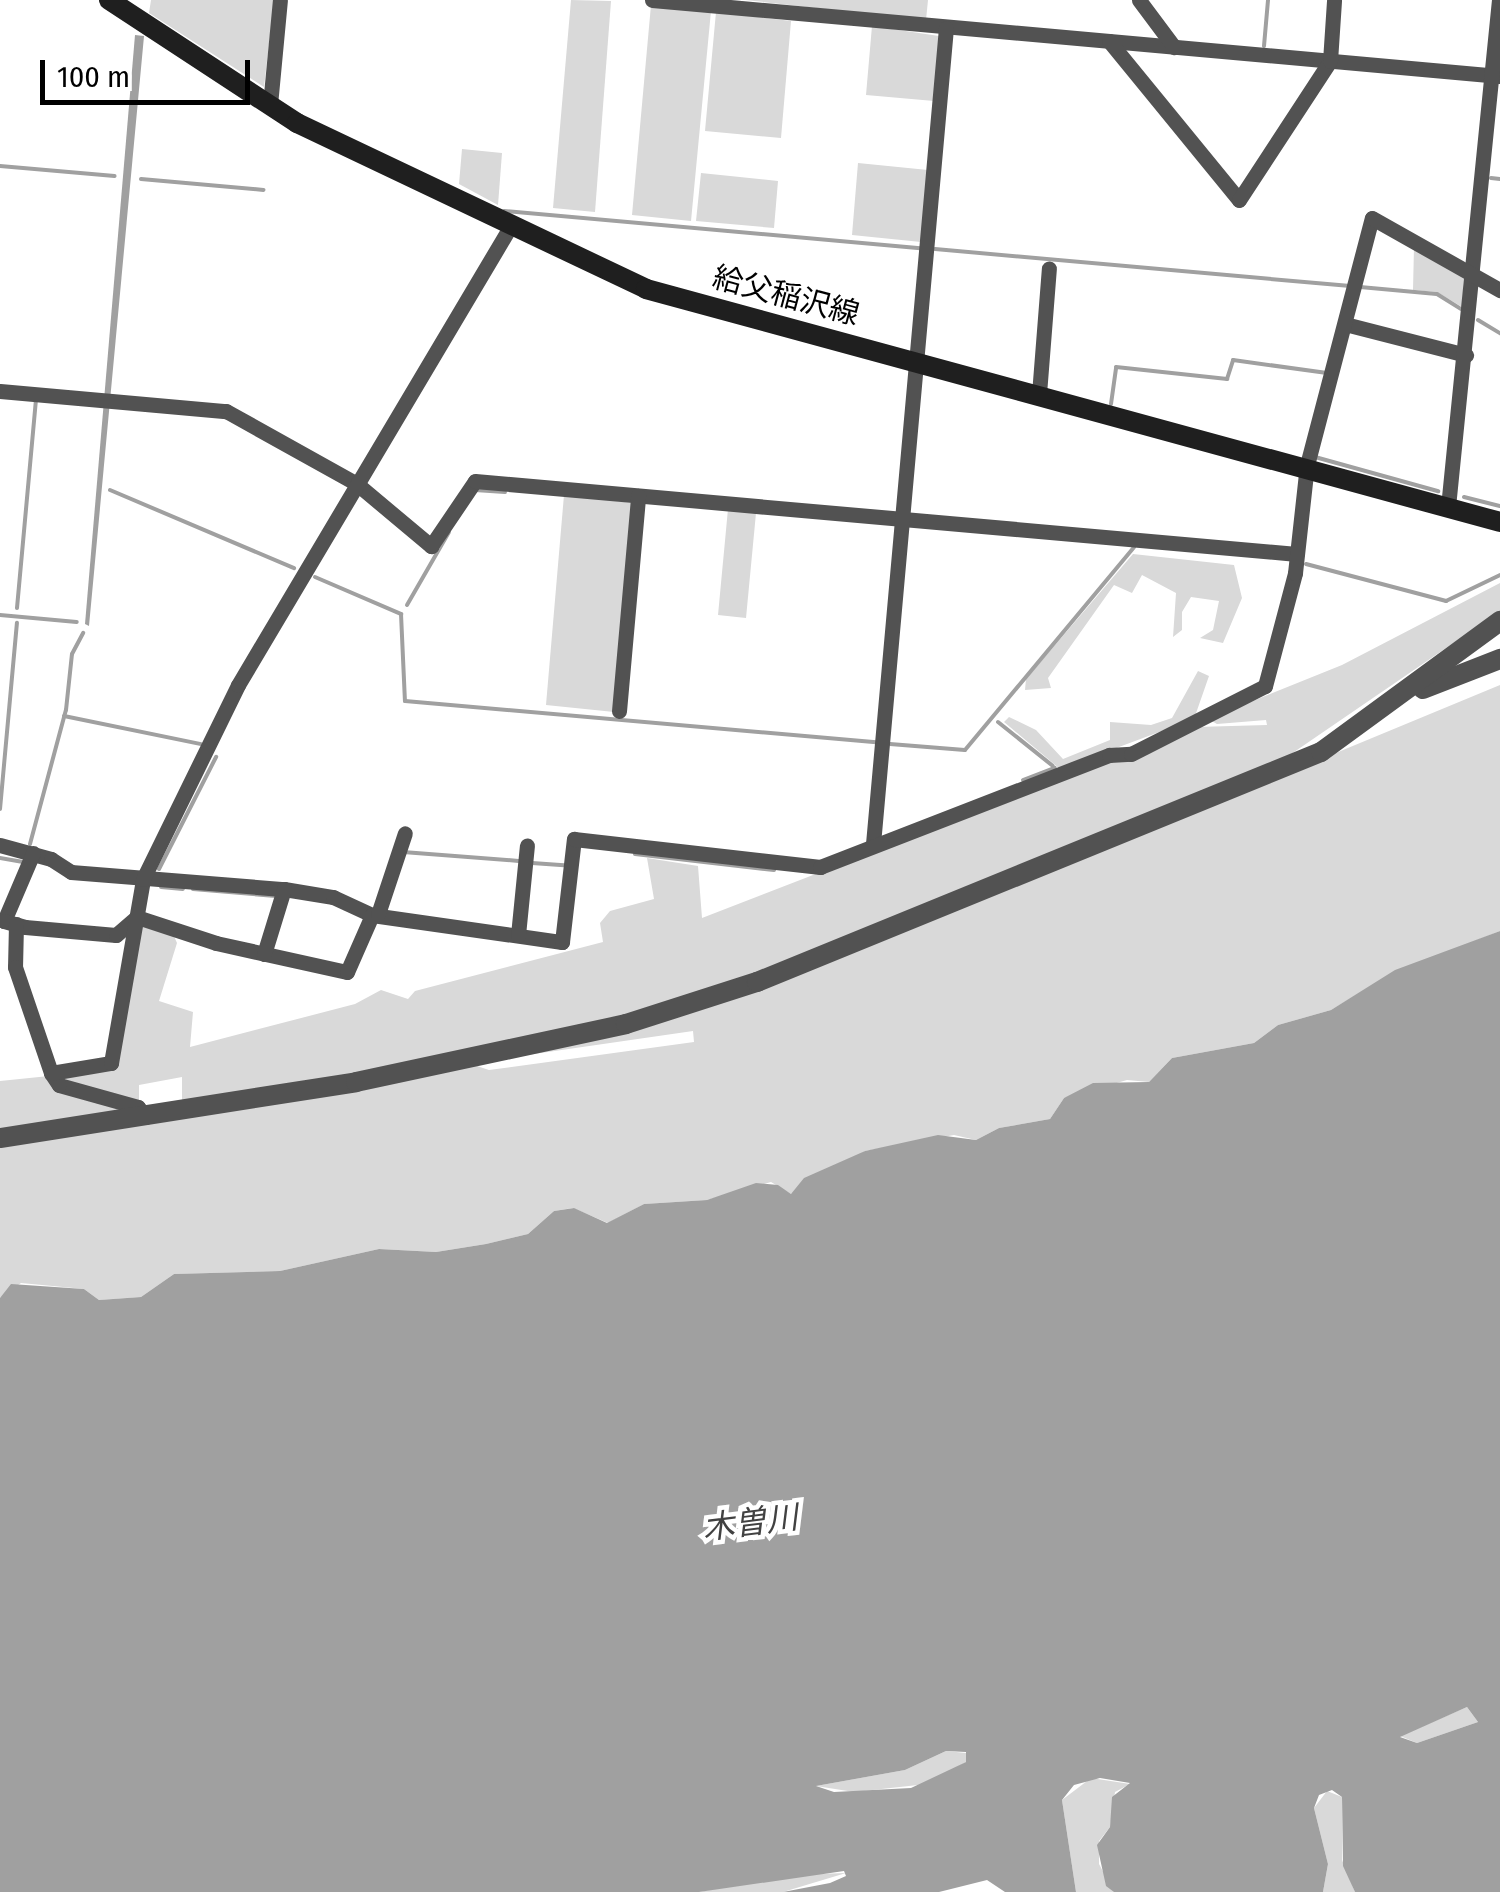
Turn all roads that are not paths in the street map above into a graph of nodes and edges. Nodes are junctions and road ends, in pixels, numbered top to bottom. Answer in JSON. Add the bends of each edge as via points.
{"nodes":[{"id":1,"x":109,"y":0,"type":"edge"},
{"id":2,"x":280,"y":0,"type":"edge"},
{"id":3,"x":652,"y":0,"type":"edge"},
{"id":4,"x":1138,"y":0,"type":"edge"},
{"id":5,"x":1334,"y":0,"type":"edge"},
{"id":6,"x":1499,"y":0,"type":"edge"},
{"id":7,"x":734,"y":4,"type":"edge"},
{"id":8,"x":946,"y":28,"type":"junction"},
{"id":9,"x":1109,"y":41,"type":"junction"},
{"id":10,"x":1174,"y":47,"type":"junction"},
{"id":11,"x":1330,"y":61,"type":"junction"},
{"id":12,"x":1496,"y":75,"type":"edge"},
{"id":13,"x":270,"y":105,"type":"junction"},
{"id":14,"x":510,"y":227,"type":"junction"},
{"id":15,"x":1049,"y":268,"type":"dead end"},
{"id":16,"x":1473,"y":276,"type":"junction"},
{"id":17,"x":1500,"y":290,"type":"edge"},
{"id":18,"x":1346,"y":324,"type":"junction"},
{"id":19,"x":1466,"y":355,"type":"junction"},
{"id":20,"x":917,"y":362,"type":"junction"},
{"id":21,"x":0,"y":391,"type":"edge"},
{"id":22,"x":1039,"y":394,"type":"junction"},
{"id":23,"x":1307,"y":465,"type":"junction"},
{"id":24,"x":357,"y":484,"type":"junction"},
{"id":25,"x":638,"y":496,"type":"junction"},
{"id":26,"x":1448,"y":507,"type":"junction"},
{"id":27,"x":903,"y":519,"type":"junction"},
{"id":28,"x":1500,"y":522,"type":"edge"},
{"id":29,"x":1297,"y":554,"type":"junction"},
{"id":30,"x":1500,"y":621,"type":"edge"},
{"id":31,"x":1500,"y":659,"type":"edge"},
{"id":32,"x":1398,"y":698,"type":"junction"},
{"id":33,"x":619,"y":711,"type":"dead end"},
{"id":34,"x":404,"y":833,"type":"dead end"},
{"id":35,"x":527,"y":844,"type":"dead end"},
{"id":36,"x":873,"y":844,"type":"junction"},
{"id":37,"x":0,"y":846,"type":"edge"},
{"id":38,"x":33,"y":853,"type":"junction"},
{"id":39,"x":143,"y":878,"type":"junction"},
{"id":40,"x":284,"y":889,"type":"junction"},
{"id":41,"x":375,"y":915,"type":"junction"},
{"id":42,"x":138,"y":918,"type":"junction"},
{"id":43,"x":16,"y":924,"type":"junction"},
{"id":44,"x":518,"y":935,"type":"junction"},
{"id":45,"x":264,"y":954,"type":"junction"},
{"id":46,"x":51,"y":1074,"type":"junction"},
{"id":47,"x":146,"y":1117,"type":"junction"},
{"id":48,"x":0,"y":1138,"type":"edge"}],
"edges":[{"from":1,"to":13,"type":"main road","name":"給父稲沢線"},
{"from":2,"to":13,"type":"street"},
{"from":3,"to":7,"type":"street"},
{"from":4,"to":10,"type":"street"},
{"from":5,"to":11,"type":"street"},
{"from":6,"to":12,"type":"street"},
{"from":7,"to":8,"type":"street"},
{"from":8,"to":9,"type":"street"},
{"from":8,"to":20,"type":"street"},
{"from":9,"to":10,"type":"street"},
{"from":9,"to":11,"type":"street","via":[[1239,200]]},
{"from":10,"to":11,"type":"street"},
{"from":11,"to":12,"type":"street"},
{"from":12,"to":16,"type":"street"},
{"from":13,"to":14,"type":"main road","name":"給父稲沢線"},
{"from":14,"to":20,"type":"main road","name":"給父稲沢線","via":[[646,289]]},
{"from":14,"to":24,"type":"street"},
{"from":15,"to":22,"type":"street"},
{"from":16,"to":17,"type":"street"},
{"from":16,"to":18,"type":"street","via":[[1372,218]]},
{"from":16,"to":19,"type":"street"},
{"from":18,"to":19,"type":"street"},
{"from":18,"to":23,"type":"street"},
{"from":19,"to":26,"type":"street"},
{"from":20,"to":22,"type":"main road","name":"給父稲沢線"},
{"from":20,"to":27,"type":"street"},
{"from":21,"to":24,"type":"street","via":[[226,411]]},
{"from":22,"to":23,"type":"main road","name":"給父稲沢線"},
{"from":23,"to":26,"type":"main road","name":"給父稲沢線"},
{"from":23,"to":29,"type":"street"},
{"from":24,"to":25,"type":"street","via":[[431,546],[470,482]]},
{"from":24,"to":39,"type":"street","via":[[238,685]]},
{"from":25,"to":27,"type":"street"},
{"from":25,"to":33,"type":"street"},
{"from":26,"to":28,"type":"main road","name":"給父稲沢線"},
{"from":27,"to":29,"type":"street"},
{"from":27,"to":36,"type":"street"},
{"from":29,"to":36,"type":"street","via":[[1266,686],[1131,754],[1109,755]]},
{"from":30,"to":32,"type":"street"},
{"from":31,"to":32,"type":"street"},
{"from":32,"to":47,"type":"street","via":[[1321,752],[757,982],[626,1024],[484,1056]]},
{"from":34,"to":41,"type":"street"},
{"from":35,"to":44,"type":"street"},
{"from":36,"to":44,"type":"street","via":[[820,866],[574,839],[562,942]]},
{"from":37,"to":38,"type":"street"},
{"from":38,"to":39,"type":"street","via":[[70,872]]},
{"from":38,"to":43,"type":"street","via":[[4,921]]},
{"from":39,"to":40,"type":"street"},
{"from":39,"to":42,"type":"street"},
{"from":40,"to":41,"type":"street"},
{"from":40,"to":45,"type":"street"},
{"from":41,"to":44,"type":"street"},
{"from":41,"to":45,"type":"street","via":[[347,972]]},
{"from":42,"to":43,"type":"street","via":[[116,935]]},
{"from":42,"to":45,"type":"street"},
{"from":42,"to":46,"type":"street","via":[[111,1064]]},
{"from":43,"to":46,"type":"street","via":[[15,967]]},
{"from":46,"to":47,"type":"street","via":[[59,1086],[138,1107]]},
{"from":47,"to":48,"type":"street"}]}
